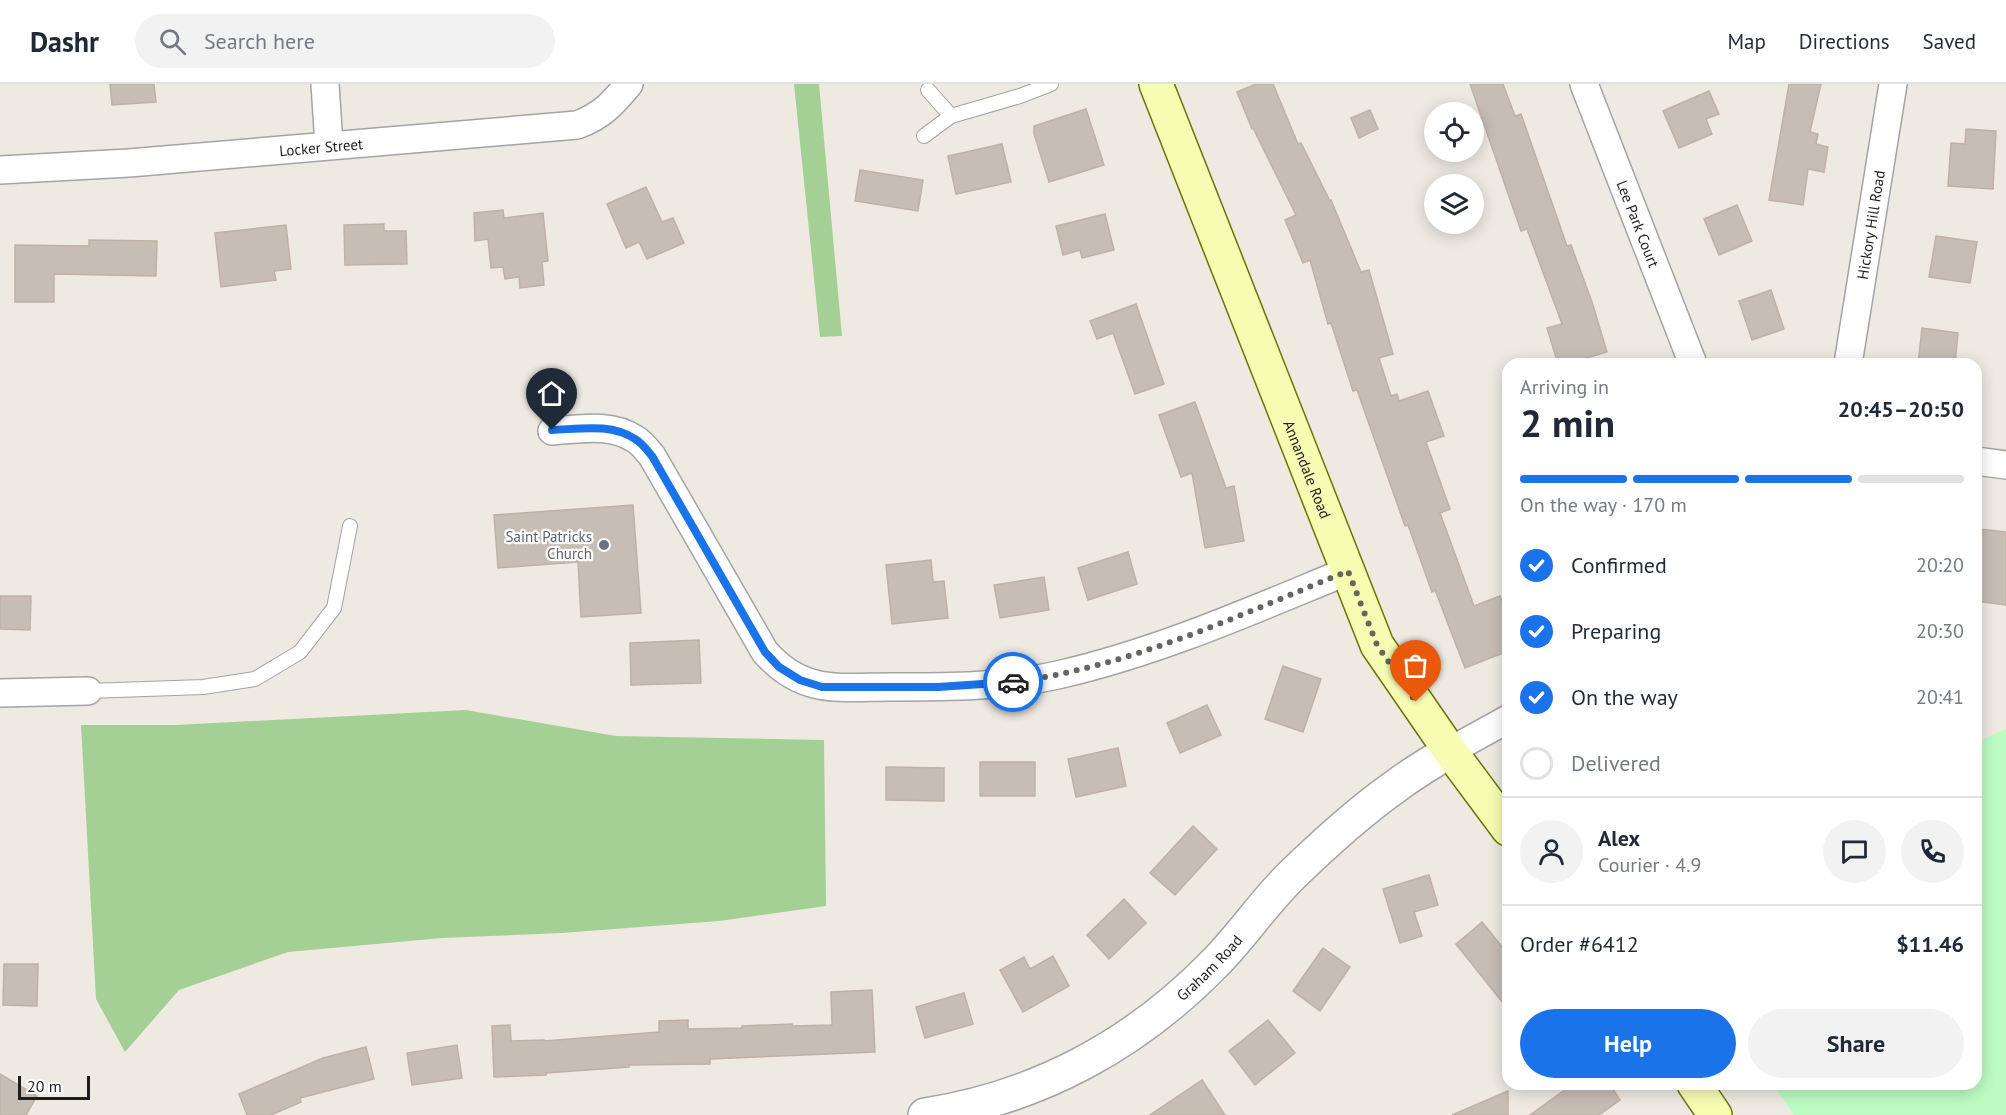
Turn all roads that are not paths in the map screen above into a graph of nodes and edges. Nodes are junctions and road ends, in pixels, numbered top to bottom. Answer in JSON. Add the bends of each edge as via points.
{"nodes":[{"id":1,"x":325,"y":84,"type":"edge"},
{"id":2,"x":629,"y":84,"type":"edge"},
{"id":3,"x":1051,"y":84,"type":"edge"},
{"id":4,"x":1156,"y":84,"type":"edge"},
{"id":5,"x":1584,"y":84,"type":"edge"},
{"id":6,"x":1893,"y":84,"type":"edge"},
{"id":7,"x":928,"y":90,"type":"dead end"},
{"id":8,"x":951,"y":116,"type":"junction"},
{"id":9,"x":924,"y":136,"type":"dead end"},
{"id":10,"x":329,"y":145,"type":"junction"},
{"id":11,"x":0,"y":170,"type":"edge"},
{"id":12,"x":1691,"y":358,"type":"edge"},
{"id":13,"x":1849,"y":358,"type":"edge"},
{"id":14,"x":552,"y":430,"type":"dead end"},
{"id":15,"x":1982,"y":462,"type":"edge"},
{"id":16,"x":2006,"y":465,"type":"edge"},
{"id":17,"x":350,"y":526,"type":"dead end"},
{"id":18,"x":1348,"y":571,"type":"junction"},
{"id":19,"x":88,"y":692,"type":"joint"},
{"id":20,"x":0,"y":693,"type":"edge"},
{"id":21,"x":1502,"y":722,"type":"edge"},
{"id":22,"x":1450,"y":751,"type":"junction"},
{"id":23,"x":1502,"y":821,"type":"edge"},
{"id":24,"x":1698,"y":1090,"type":"edge"},
{"id":25,"x":925,"y":1115,"type":"edge"},
{"id":26,"x":1715,"y":1115,"type":"edge"}],
"edges":[{"from":1,"to":10,"type":"street"},
{"from":2,"to":10,"type":"street","name":"Locker Street","via":[[595,118],[577,125]]},
{"from":3,"to":8,"type":"lane"},
{"from":4,"to":18,"type":"main road","name":"Annandale Road"},
{"from":5,"to":12,"type":"street","name":"Lee Park Court"},
{"from":6,"to":13,"type":"street","name":"Hickory Hill Road"},
{"from":7,"to":8,"type":"lane"},
{"from":8,"to":9,"type":"lane"},
{"from":10,"to":11,"type":"street","name":"Locker Street"},
{"from":14,"to":18,"type":"street","via":[[600,428],[621,431],[637,440],[652,456],[765,652],[800,680],[822,687],[938,687],[1060,674],[1122,658]]},
{"from":15,"to":16,"type":"street"},
{"from":17,"to":19,"type":"lane","via":[[334,608],[300,652],[255,679],[203,687]]},
{"from":18,"to":22,"type":"main road","name":"Annandale Road","via":[[1377,645]]},
{"from":19,"to":20,"type":"street"},
{"from":21,"to":22,"type":"street"},
{"from":22,"to":23,"type":"main road","name":"Annandale Road"},
{"from":22,"to":25,"type":"street","name":"Graham Road","via":[[1396,785],[1343,827],[1291,876],[1216,963],[1136,1032],[1052,1079],[995,1099]]},
{"from":24,"to":26,"type":"main road"}]}
